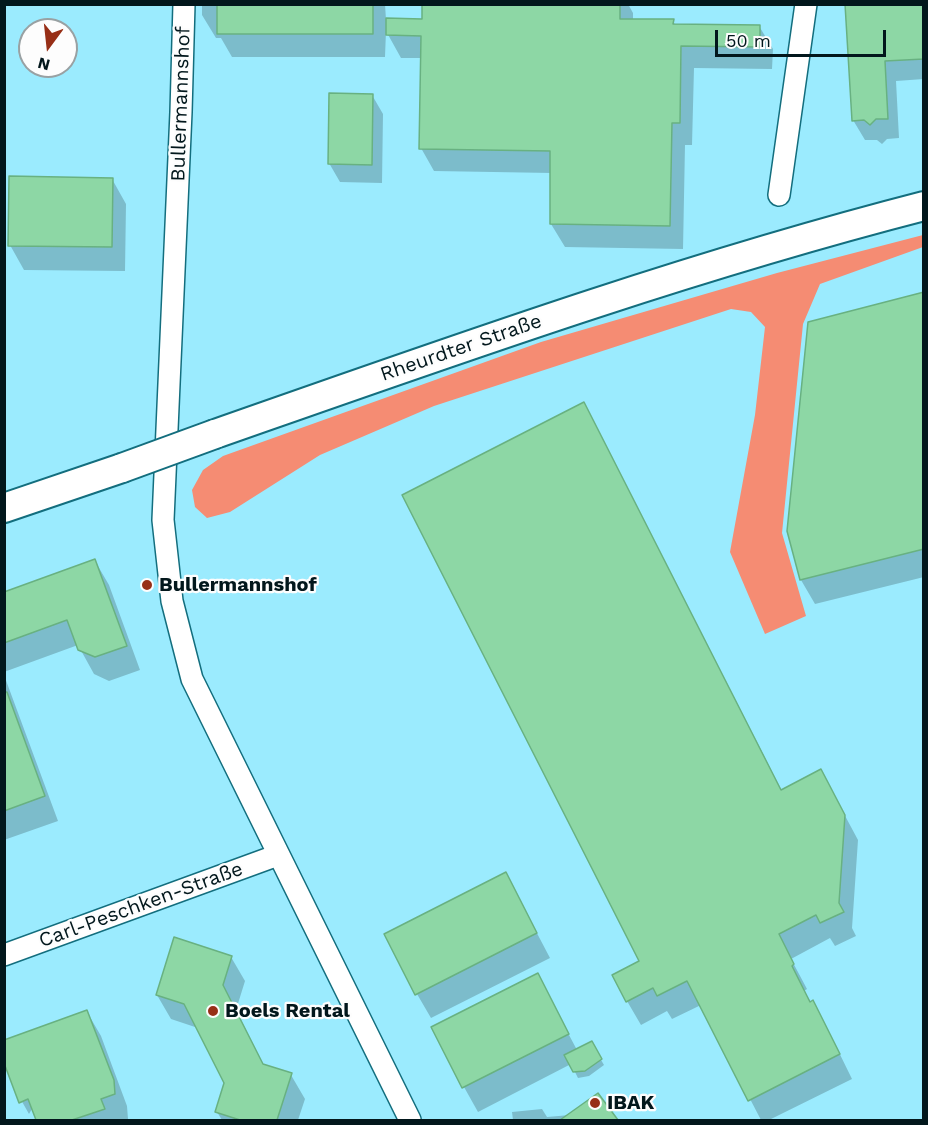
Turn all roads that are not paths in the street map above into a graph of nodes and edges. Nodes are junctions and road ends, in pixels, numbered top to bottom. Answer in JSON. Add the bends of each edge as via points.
{"nodes":[{"id":1,"x":184,"y":4,"type":"edge"},
{"id":2,"x":807,"y":4,"type":"edge"},
{"id":3,"x":779,"y":195,"type":"dead end"},
{"id":4,"x":924,"y":206,"type":"edge"},
{"id":5,"x":4,"y":508,"type":"edge"},
{"id":6,"x":278,"y":855,"type":"junction"},
{"id":7,"x":4,"y":956,"type":"edge"},
{"id":8,"x":410,"y":1120,"type":"edge"}],
"edges":[{"from":1,"to":6,"type":"street","name":"Bullermannshof","via":[[163,520],[172,601],[192,679]]},
{"from":2,"to":3,"type":"street"},
{"from":4,"to":5,"type":"main road","name":"Rheurdter Straße","bridge":true,"via":[[840,227],[558,314]]},
{"from":6,"to":7,"type":"street","name":"Carl-Peschken-Straße"},
{"from":6,"to":8,"type":"street","name":"Bullermannshof"}]}
